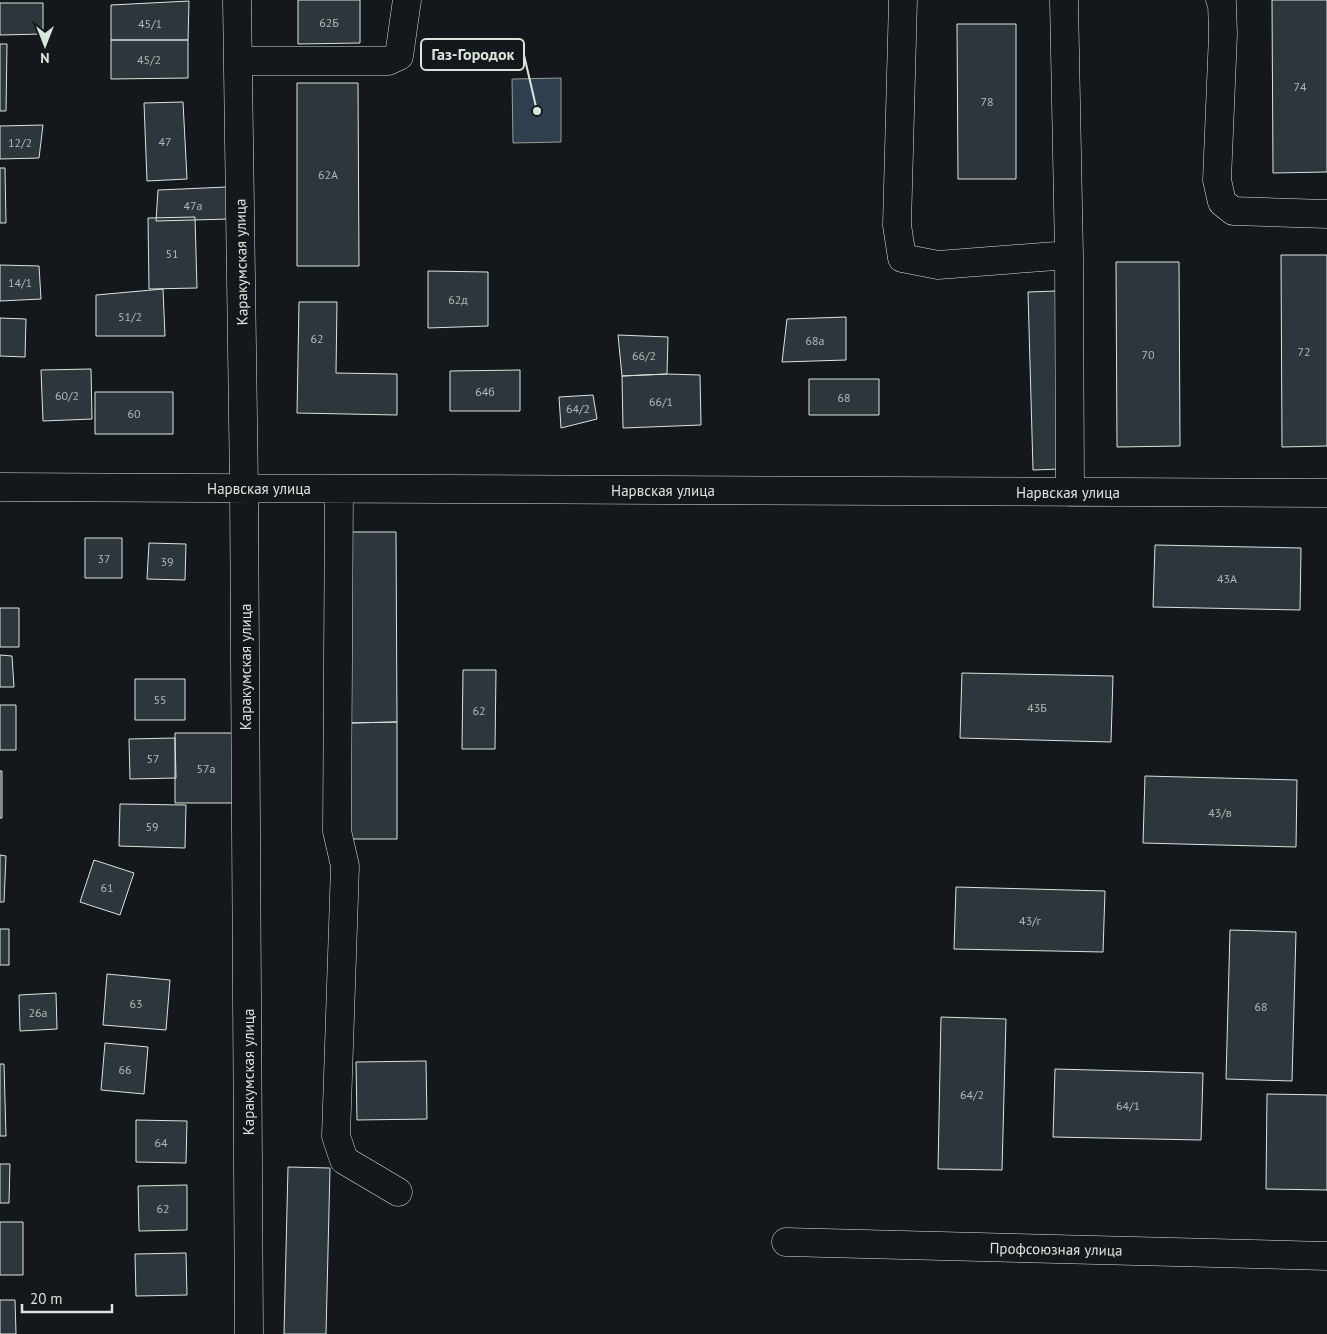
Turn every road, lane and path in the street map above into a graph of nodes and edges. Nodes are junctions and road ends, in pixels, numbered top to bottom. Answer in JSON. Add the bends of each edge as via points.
{"nodes":[{"id":1,"x":237,"y":0,"type":"edge"},
{"id":2,"x":407,"y":0,"type":"edge"},
{"id":3,"x":903,"y":0,"type":"edge"},
{"id":4,"x":1064,"y":0,"type":"edge"},
{"id":5,"x":1220,"y":0,"type":"edge"},
{"id":6,"x":238,"y":61,"type":"junction"},
{"id":7,"x":1327,"y":214,"type":"edge"},
{"id":8,"x":1069,"y":255,"type":"junction"},
{"id":9,"x":0,"y":487,"type":"edge"},
{"id":10,"x":244,"y":488,"type":"junction"},
{"id":11,"x":339,"y":489,"type":"junction"},
{"id":12,"x":1070,"y":492,"type":"junction"},
{"id":13,"x":1327,"y":492,"type":"edge"},
{"id":14,"x":398,"y":1192,"type":"dead end"},
{"id":15,"x":786,"y":1242,"type":"dead end"},
{"id":16,"x":1327,"y":1256,"type":"edge"},
{"id":17,"x":250,"y":1334,"type":"edge"}],
"edges":[{"from":1,"to":6,"type":"street","name":"Каракумская улица"},
{"from":2,"to":6,"type":"street","via":[[399,56],[388,61]]},
{"from":3,"to":8,"type":"street","via":[[896,225],[902,258],[938,265]]},
{"from":4,"to":8,"type":"street"},
{"from":5,"to":7,"type":"street","via":[[1223,34],[1216,180],[1222,202],[1234,211]]},
{"from":6,"to":10,"type":"street","name":"Каракумская улица"},
{"from":8,"to":12,"type":"street"},
{"from":9,"to":10,"type":"street","name":"Нарвская улица"},
{"from":10,"to":11,"type":"street","name":"Нарвская улица"},
{"from":10,"to":17,"type":"street","name":"Каракумская улица"},
{"from":11,"to":12,"type":"street","name":"Нарвская улица"},
{"from":11,"to":14,"type":"street","via":[[338,832],[345,866],[336,1136],[344,1160]]},
{"from":12,"to":13,"type":"street","name":"Нарвская улица"},
{"from":15,"to":16,"type":"street","name":"Профсоюзная улица"}]}
